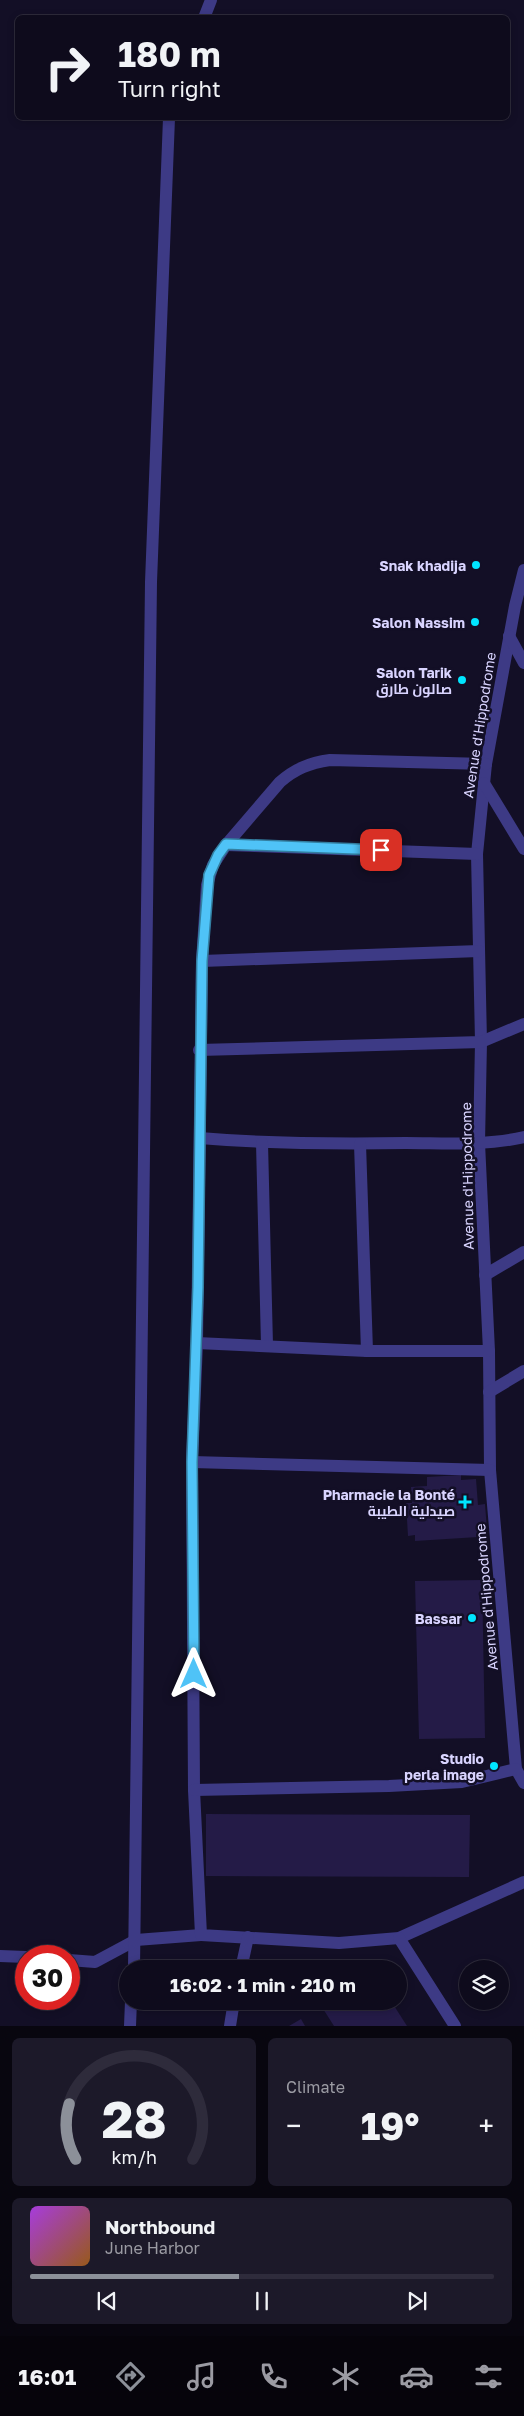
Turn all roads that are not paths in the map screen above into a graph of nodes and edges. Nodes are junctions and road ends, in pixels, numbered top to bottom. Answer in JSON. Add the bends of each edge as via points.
{"nodes":[{"id":1,"x":211,"y":0,"type":"edge"},
{"id":2,"x":205,"y":15,"type":"edge"},
{"id":3,"x":169,"y":120,"type":"edge"},
{"id":4,"x":524,"y":570,"type":"edge"},
{"id":5,"x":509,"y":636,"type":"junction"},
{"id":6,"x":524,"y":662,"type":"edge"},
{"id":7,"x":486,"y":764,"type":"junction"},
{"id":8,"x":484,"y":783,"type":"junction"},
{"id":9,"x":226,"y":844,"type":"junction"},
{"id":10,"x":524,"y":849,"type":"edge"},
{"id":11,"x":477,"y":854,"type":"junction"},
{"id":12,"x":479,"y":951,"type":"junction"},
{"id":13,"x":202,"y":961,"type":"junction"},
{"id":14,"x":524,"y":1024,"type":"edge"},
{"id":15,"x":481,"y":1042,"type":"junction"},
{"id":16,"x":199,"y":1050,"type":"junction"},
{"id":17,"x":524,"y":1137,"type":"edge"},
{"id":18,"x":200,"y":1138,"type":"junction"},
{"id":19,"x":262,"y":1143,"type":"junction"},
{"id":20,"x":479,"y":1143,"type":"junction"},
{"id":21,"x":360,"y":1144,"type":"junction"},
{"id":22,"x":524,"y":1252,"type":"edge"},
{"id":23,"x":485,"y":1275,"type":"junction"},
{"id":24,"x":197,"y":1344,"type":"junction"},
{"id":25,"x":267,"y":1345,"type":"junction"},
{"id":26,"x":367,"y":1351,"type":"junction"},
{"id":27,"x":489,"y":1351,"type":"junction"},
{"id":28,"x":524,"y":1370,"type":"edge"},
{"id":29,"x":489,"y":1392,"type":"junction"},
{"id":30,"x":192,"y":1462,"type":"junction"},
{"id":31,"x":490,"y":1470,"type":"junction"},
{"id":32,"x":516,"y":1769,"type":"junction"},
{"id":33,"x":524,"y":1783,"type":"edge"},
{"id":34,"x":194,"y":1790,"type":"junction"},
{"id":35,"x":524,"y":1882,"type":"edge"},
{"id":36,"x":201,"y":1935,"type":"junction"},
{"id":37,"x":248,"y":1937,"type":"junction"},
{"id":38,"x":398,"y":1938,"type":"junction"},
{"id":39,"x":136,"y":1940,"type":"junction"},
{"id":40,"x":0,"y":1956,"type":"edge"},
{"id":41,"x":15,"y":1957,"type":"edge"},
{"id":42,"x":135,"y":1960,"type":"edge"},
{"id":43,"x":243,"y":1960,"type":"edge"},
{"id":44,"x":80,"y":1961,"type":"edge"},
{"id":45,"x":131,"y":2010,"type":"edge"},
{"id":46,"x":233,"y":2010,"type":"edge"},
{"id":47,"x":130,"y":2026,"type":"edge"},
{"id":48,"x":230,"y":2026,"type":"edge"},
{"id":49,"x":454,"y":2026,"type":"edge"}],
"edges":[{"from":1,"to":2,"type":"street"},
{"from":3,"to":39,"type":"street","via":[[151,582]]},
{"from":4,"to":5,"type":"street","name":"Avenue d'Hippodrome"},
{"from":5,"to":6,"type":"street"},
{"from":5,"to":7,"type":"street","name":"Avenue d'Hippodrome"},
{"from":7,"to":8,"type":"street","name":"Avenue d'Hippodrome"},
{"from":7,"to":9,"type":"street","via":[[330,760],[305,765],[280,782]]},
{"from":8,"to":10,"type":"street"},
{"from":8,"to":11,"type":"street","name":"Avenue d'Hippodrome"},
{"from":9,"to":11,"type":"street"},
{"from":9,"to":13,"type":"street","via":[[209,875]]},
{"from":11,"to":12,"type":"street","name":"Avenue d'Hippodrome"},
{"from":12,"to":13,"type":"street"},
{"from":12,"to":15,"type":"street","name":"Avenue d'Hippodrome"},
{"from":13,"to":16,"type":"street"},
{"from":14,"to":15,"type":"street"},
{"from":15,"to":16,"type":"street"},
{"from":15,"to":20,"type":"street","name":"Avenue d'Hippodrome"},
{"from":16,"to":18,"type":"street"},
{"from":17,"to":20,"type":"street"},
{"from":18,"to":19,"type":"street"},
{"from":18,"to":24,"type":"street"},
{"from":19,"to":21,"type":"street"},
{"from":19,"to":25,"type":"street"},
{"from":20,"to":21,"type":"street"},
{"from":20,"to":23,"type":"street","name":"Avenue d'Hippodrome"},
{"from":21,"to":26,"type":"street"},
{"from":22,"to":23,"type":"street"},
{"from":23,"to":27,"type":"street","name":"Avenue d'Hippodrome"},
{"from":24,"to":25,"type":"street"},
{"from":24,"to":30,"type":"street"},
{"from":25,"to":26,"type":"street"},
{"from":26,"to":27,"type":"street"},
{"from":27,"to":29,"type":"street","name":"Avenue d'Hippodrome"},
{"from":28,"to":29,"type":"street"},
{"from":29,"to":31,"type":"street","name":"Avenue d'Hippodrome"},
{"from":30,"to":31,"type":"street"},
{"from":30,"to":34,"type":"street"},
{"from":31,"to":32,"type":"street","name":"Avenue d'Hippodrome"},
{"from":32,"to":33,"type":"street","name":"Avenue d'Hippodrome"},
{"from":32,"to":34,"type":"street","via":[[462,1782]]},
{"from":34,"to":36,"type":"street"},
{"from":35,"to":38,"type":"street"},
{"from":36,"to":37,"type":"street"},
{"from":36,"to":39,"type":"street"},
{"from":37,"to":38,"type":"street","via":[[339,1943]]},
{"from":37,"to":43,"type":"street"},
{"from":38,"to":49,"type":"street"},
{"from":39,"to":42,"type":"street"},
{"from":39,"to":44,"type":"street","via":[[95,1962]]},
{"from":40,"to":41,"type":"street"},
{"from":45,"to":47,"type":"street"},
{"from":46,"to":48,"type":"street"}]}
